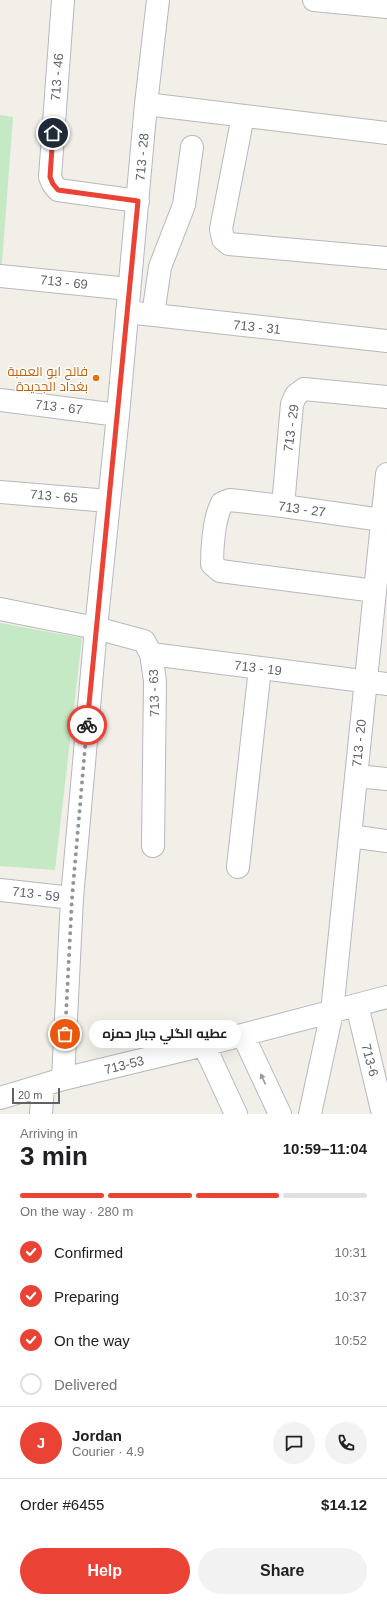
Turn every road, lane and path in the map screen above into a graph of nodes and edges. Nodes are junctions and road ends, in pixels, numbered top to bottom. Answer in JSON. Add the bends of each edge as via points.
{"nodes":[{"id":1,"x":63,"y":0,"type":"edge"},
{"id":2,"x":158,"y":0,"type":"edge"},
{"id":3,"x":314,"y":0,"type":"edge"},
{"id":4,"x":387,"y":7,"type":"edge"},
{"id":5,"x":146,"y":104,"type":"junction"},
{"id":6,"x":243,"y":116,"type":"junction"},
{"id":7,"x":387,"y":133,"type":"edge"},
{"id":8,"x":192,"y":147,"type":"dead end"},
{"id":9,"x":138,"y":201,"type":"junction"},
{"id":10,"x":387,"y":258,"type":"edge"},
{"id":11,"x":0,"y":276,"type":"edge"},
{"id":12,"x":129,"y":289,"type":"junction"},
{"id":13,"x":127,"y":312,"type":"junction"},
{"id":14,"x":153,"y":315,"type":"junction"},
{"id":15,"x":387,"y":341,"type":"edge"},
{"id":16,"x":387,"y":397,"type":"edge"},
{"id":17,"x":0,"y":400,"type":"edge"},
{"id":18,"x":118,"y":415,"type":"junction"},
{"id":19,"x":387,"y":474,"type":"edge"},
{"id":20,"x":0,"y":492,"type":"edge"},
{"id":21,"x":109,"y":501,"type":"junction"},
{"id":22,"x":283,"y":506,"type":"junction"},
{"id":23,"x":382,"y":520,"type":"junction"},
{"id":24,"x":382,"y":563,"type":"edge"},
{"id":25,"x":375,"y":591,"type":"junction"},
{"id":26,"x":0,"y":608,"type":"edge"},
{"id":27,"x":96,"y":628,"type":"junction"},
{"id":28,"x":151,"y":654,"type":"junction"},
{"id":29,"x":260,"y":668,"type":"junction"},
{"id":30,"x":365,"y":681,"type":"junction"},
{"id":31,"x":387,"y":684,"type":"edge"},
{"id":32,"x":356,"y":776,"type":"junction"},
{"id":33,"x":387,"y":779,"type":"edge"},
{"id":34,"x":350,"y":836,"type":"junction"},
{"id":35,"x":387,"y":842,"type":"edge"},
{"id":36,"x":153,"y":846,"type":"dead end"},
{"id":37,"x":238,"y":867,"type":"dead end"},
{"id":38,"x":0,"y":890,"type":"edge"},
{"id":39,"x":72,"y":898,"type":"junction"},
{"id":40,"x":387,"y":997,"type":"edge"},
{"id":41,"x":356,"y":1005,"type":"junction"},
{"id":42,"x":332,"y":1012,"type":"junction"},
{"id":43,"x":243,"y":1035,"type":"junction"},
{"id":44,"x":204,"y":1045,"type":"junction"},
{"id":45,"x":63,"y":1079,"type":"junction"},
{"id":46,"x":381,"y":1082,"type":"edge"},
{"id":47,"x":43,"y":1086,"type":"junction"},
{"id":48,"x":0,"y":1098,"type":"edge"},
{"id":49,"x":41,"y":1114,"type":"edge"},
{"id":50,"x":236,"y":1114,"type":"edge"},
{"id":51,"x":280,"y":1114,"type":"edge"},
{"id":52,"x":310,"y":1114,"type":"edge"},
{"id":53,"x":383,"y":1114,"type":"edge"}],
"edges":[{"from":1,"to":9,"type":"street","name":"713 - 46","via":[[50,177],[58,190]]},
{"from":2,"to":5,"type":"street","name":"713 - 28"},
{"from":3,"to":4,"type":"street"},
{"from":5,"to":6,"type":"street"},
{"from":5,"to":9,"type":"street","name":"713 - 28"},
{"from":6,"to":7,"type":"street"},
{"from":6,"to":10,"type":"street","via":[[221,229],[223,239],[229,244]]},
{"from":8,"to":14,"type":"street","via":[[184,206],[160,267]]},
{"from":9,"to":12,"type":"street","name":"713 - 28"},
{"from":11,"to":12,"type":"street","name":"713 - 69"},
{"from":12,"to":13,"type":"street","name":"713 - 28"},
{"from":13,"to":14,"type":"street","name":"713 - 31"},
{"from":13,"to":18,"type":"street","name":"713 - 28"},
{"from":14,"to":15,"type":"street","name":"713 - 31"},
{"from":16,"to":22,"type":"street","name":"713 - 29","via":[[304,389],[296,395],[292,404]]},
{"from":17,"to":18,"type":"street","name":"713 - 67"},
{"from":18,"to":21,"type":"street","name":"713 - 28"},
{"from":19,"to":23,"type":"street","name":"713 - 20"},
{"from":20,"to":21,"type":"street","name":"713 - 65"},
{"from":21,"to":27,"type":"street","name":"713 - 28"},
{"from":22,"to":23,"type":"street","name":"713 - 27"},
{"from":22,"to":25,"type":"street","name":"713 - 27","via":[[230,500],[222,503],[218,510],[212,564],[220,571]]},
{"from":23,"to":24,"type":"street","name":"713 - 20"},
{"from":24,"to":25,"type":"street","name":"713 - 20"},
{"from":25,"to":30,"type":"street","name":"713 - 20"},
{"from":26,"to":27,"type":"street","name":"713 - 63"},
{"from":27,"to":28,"type":"street","name":"713 - 63","via":[[144,641]]},
{"from":27,"to":39,"type":"street","name":"713 - 28"},
{"from":28,"to":29,"type":"street","name":"713 - 19"},
{"from":28,"to":36,"type":"street","name":"713 - 63","via":[[155,681]]},
{"from":29,"to":30,"type":"street","name":"713 - 19"},
{"from":29,"to":37,"type":"street"},
{"from":30,"to":31,"type":"street","name":"713 - 19"},
{"from":30,"to":32,"type":"street","name":"713 - 20"},
{"from":32,"to":33,"type":"street"},
{"from":32,"to":34,"type":"street","name":"713 - 20"},
{"from":34,"to":35,"type":"street"},
{"from":34,"to":42,"type":"street","name":"713 - 20"},
{"from":38,"to":39,"type":"street","name":"713 - 59"},
{"from":39,"to":45,"type":"street","name":"713 - 28"},
{"from":40,"to":41,"type":"street","name":"713-53"},
{"from":41,"to":42,"type":"street","name":"713-53"},
{"from":41,"to":46,"type":"street","name":"713-6"},
{"from":42,"to":43,"type":"street","name":"713-53"},
{"from":42,"to":52,"type":"street","name":"713 - 20"},
{"from":43,"to":44,"type":"street","name":"713-53"},
{"from":51,"to":43,"type":"street","one_way":true},
{"from":44,"to":45,"type":"street","name":"713-53"},
{"from":44,"to":50,"type":"street"},
{"from":45,"to":47,"type":"street","name":"713-53"},
{"from":46,"to":53,"type":"street","name":"713-6"},
{"from":47,"to":48,"type":"street","name":"713-53"},
{"from":47,"to":49,"type":"street"}]}
